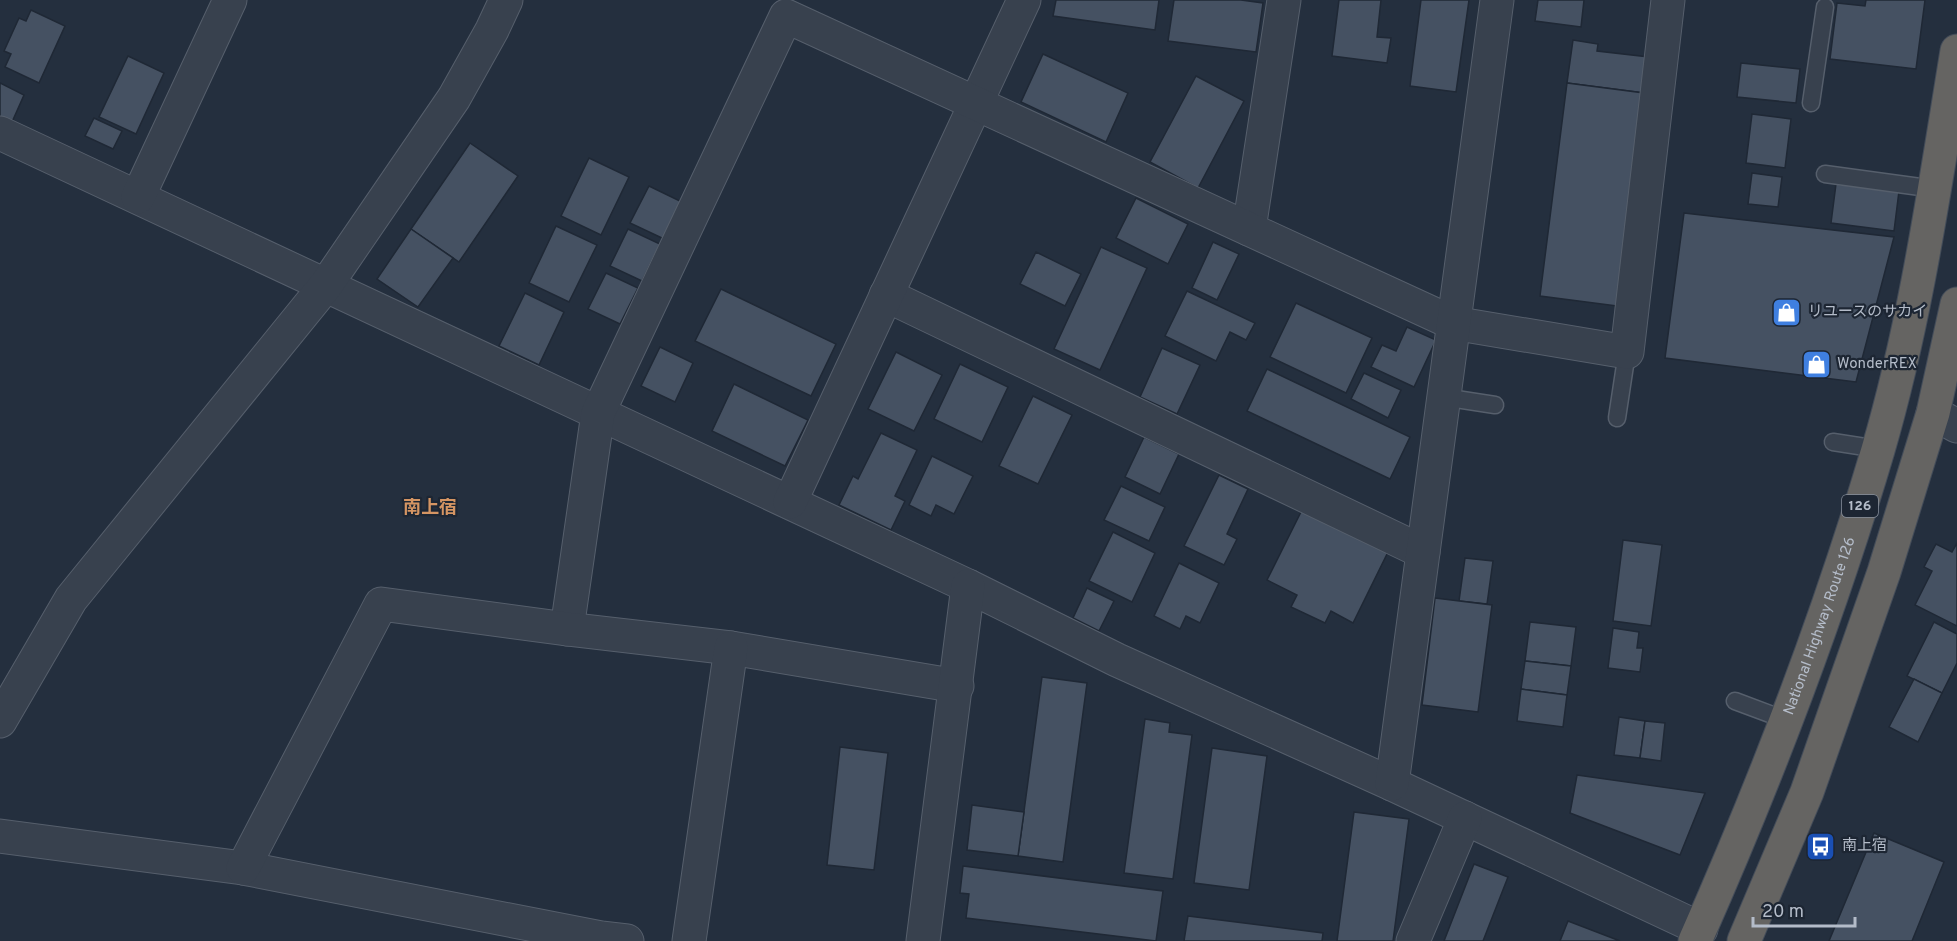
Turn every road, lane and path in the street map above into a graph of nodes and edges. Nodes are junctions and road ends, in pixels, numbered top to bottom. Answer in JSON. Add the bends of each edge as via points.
{"nodes":[{"id":1,"x":230,"y":0,"type":"edge"},
{"id":2,"x":507,"y":0,"type":"edge"},
{"id":3,"x":1024,"y":0,"type":"edge"},
{"id":4,"x":1284,"y":0,"type":"edge"},
{"id":5,"x":1497,"y":0,"type":"edge"},
{"id":6,"x":1668,"y":0,"type":"edge"},
{"id":7,"x":1825,"y":7,"type":"dead end"},
{"id":8,"x":1957,"y":51,"type":"edge"},
{"id":9,"x":975,"y":103,"type":"junction"},
{"id":10,"x":1811,"y":103,"type":"dead end"},
{"id":11,"x":0,"y":133,"type":"edge"},
{"id":12,"x":1825,"y":174,"type":"dead end"},
{"id":13,"x":1935,"y":189,"type":"junction"},
{"id":14,"x":138,"y":197,"type":"junction"},
{"id":15,"x":1249,"y":229,"type":"junction"},
{"id":16,"x":326,"y":285,"type":"junction"},
{"id":17,"x":886,"y":295,"type":"junction"},
{"id":18,"x":1957,"y":304,"type":"edge"},
{"id":19,"x":1454,"y":323,"type":"junction"},
{"id":20,"x":1627,"y":352,"type":"junction"},
{"id":21,"x":1443,"y":398,"type":"junction"},
{"id":22,"x":1495,"y":405,"type":"dead end"},
{"id":23,"x":598,"y":413,"type":"junction"},
{"id":24,"x":1617,"y":418,"type":"dead end"},
{"id":25,"x":1945,"y":420,"type":"edge"},
{"id":26,"x":1833,"y":442,"type":"dead end"},
{"id":27,"x":1878,"y":449,"type":"junction"},
{"id":28,"x":790,"y":502,"type":"junction"},
{"id":29,"x":1423,"y":552,"type":"junction"},
{"id":30,"x":968,"y":586,"type":"junction"},
{"id":31,"x":567,"y":629,"type":"junction"},
{"id":32,"x":731,"y":648,"type":"junction"},
{"id":33,"x":957,"y":686,"type":"junction"},
{"id":34,"x":1735,"y":701,"type":"dead end"},
{"id":35,"x":0,"y":720,"type":"edge"},
{"id":36,"x":1786,"y":720,"type":"junction"},
{"id":37,"x":1392,"y":784,"type":"junction"},
{"id":38,"x":1465,"y":818,"type":"junction"},
{"id":39,"x":0,"y":836,"type":"edge"},
{"id":40,"x":243,"y":868,"type":"junction"},
{"id":41,"x":1698,"y":935,"type":"edge"},
{"id":42,"x":610,"y":940,"type":"edge"},
{"id":43,"x":689,"y":941,"type":"edge"},
{"id":44,"x":923,"y":941,"type":"edge"},
{"id":45,"x":1413,"y":941,"type":"edge"},
{"id":46,"x":1744,"y":941,"type":"edge"}],
"edges":[{"from":1,"to":14,"type":"street"},
{"from":2,"to":16,"type":"street","via":[[454,98]]},
{"from":3,"to":9,"type":"street"},
{"from":4,"to":15,"type":"street"},
{"from":5,"to":19,"type":"street"},
{"from":6,"to":20,"type":"street"},
{"from":7,"to":10,"type":"lane"},
{"from":8,"to":13,"type":"highway","name":"National Highway Route 126","number":"126"},
{"from":9,"to":15,"type":"street"},
{"from":9,"to":17,"type":"street"},
{"from":9,"to":23,"type":"street","via":[[786,16]]},
{"from":11,"to":14,"type":"street"},
{"from":12,"to":13,"type":"lane"},
{"from":13,"to":27,"type":"highway","name":"National Highway Route 126","number":"126","via":[[1922,270]]},
{"from":14,"to":16,"type":"street"},
{"from":15,"to":19,"type":"street"},
{"from":16,"to":23,"type":"street"},
{"from":16,"to":35,"type":"street","via":[[71,599]]},
{"from":17,"to":28,"type":"street"},
{"from":17,"to":29,"type":"street"},
{"from":18,"to":25,"type":"highway","number":"126"},
{"from":19,"to":20,"type":"street"},
{"from":19,"to":21,"type":"street"},
{"from":20,"to":24,"type":"lane"},
{"from":21,"to":22,"type":"lane"},
{"from":21,"to":29,"type":"street"},
{"from":23,"to":28,"type":"street"},
{"from":23,"to":31,"type":"street"},
{"from":25,"to":46,"type":"highway","number":"126","via":[[1884,572],[1807,792]]},
{"from":26,"to":27,"type":"lane"},
{"from":27,"to":36,"type":"highway","name":"National Highway Route 126","number":"126"},
{"from":28,"to":30,"type":"street"},
{"from":29,"to":37,"type":"street"},
{"from":30,"to":33,"type":"street"},
{"from":30,"to":37,"type":"street","via":[[1117,660]]},
{"from":31,"to":32,"type":"street"},
{"from":31,"to":40,"type":"street","via":[[381,604]]},
{"from":32,"to":33,"type":"street"},
{"from":32,"to":43,"type":"street"},
{"from":33,"to":44,"type":"street"},
{"from":34,"to":36,"type":"lane"},
{"from":36,"to":41,"type":"highway","name":"National Highway Route 126","number":"126"},
{"from":37,"to":38,"type":"street"},
{"from":38,"to":41,"type":"street"},
{"from":38,"to":45,"type":"street"},
{"from":39,"to":40,"type":"street"},
{"from":40,"to":42,"type":"street"}]}
